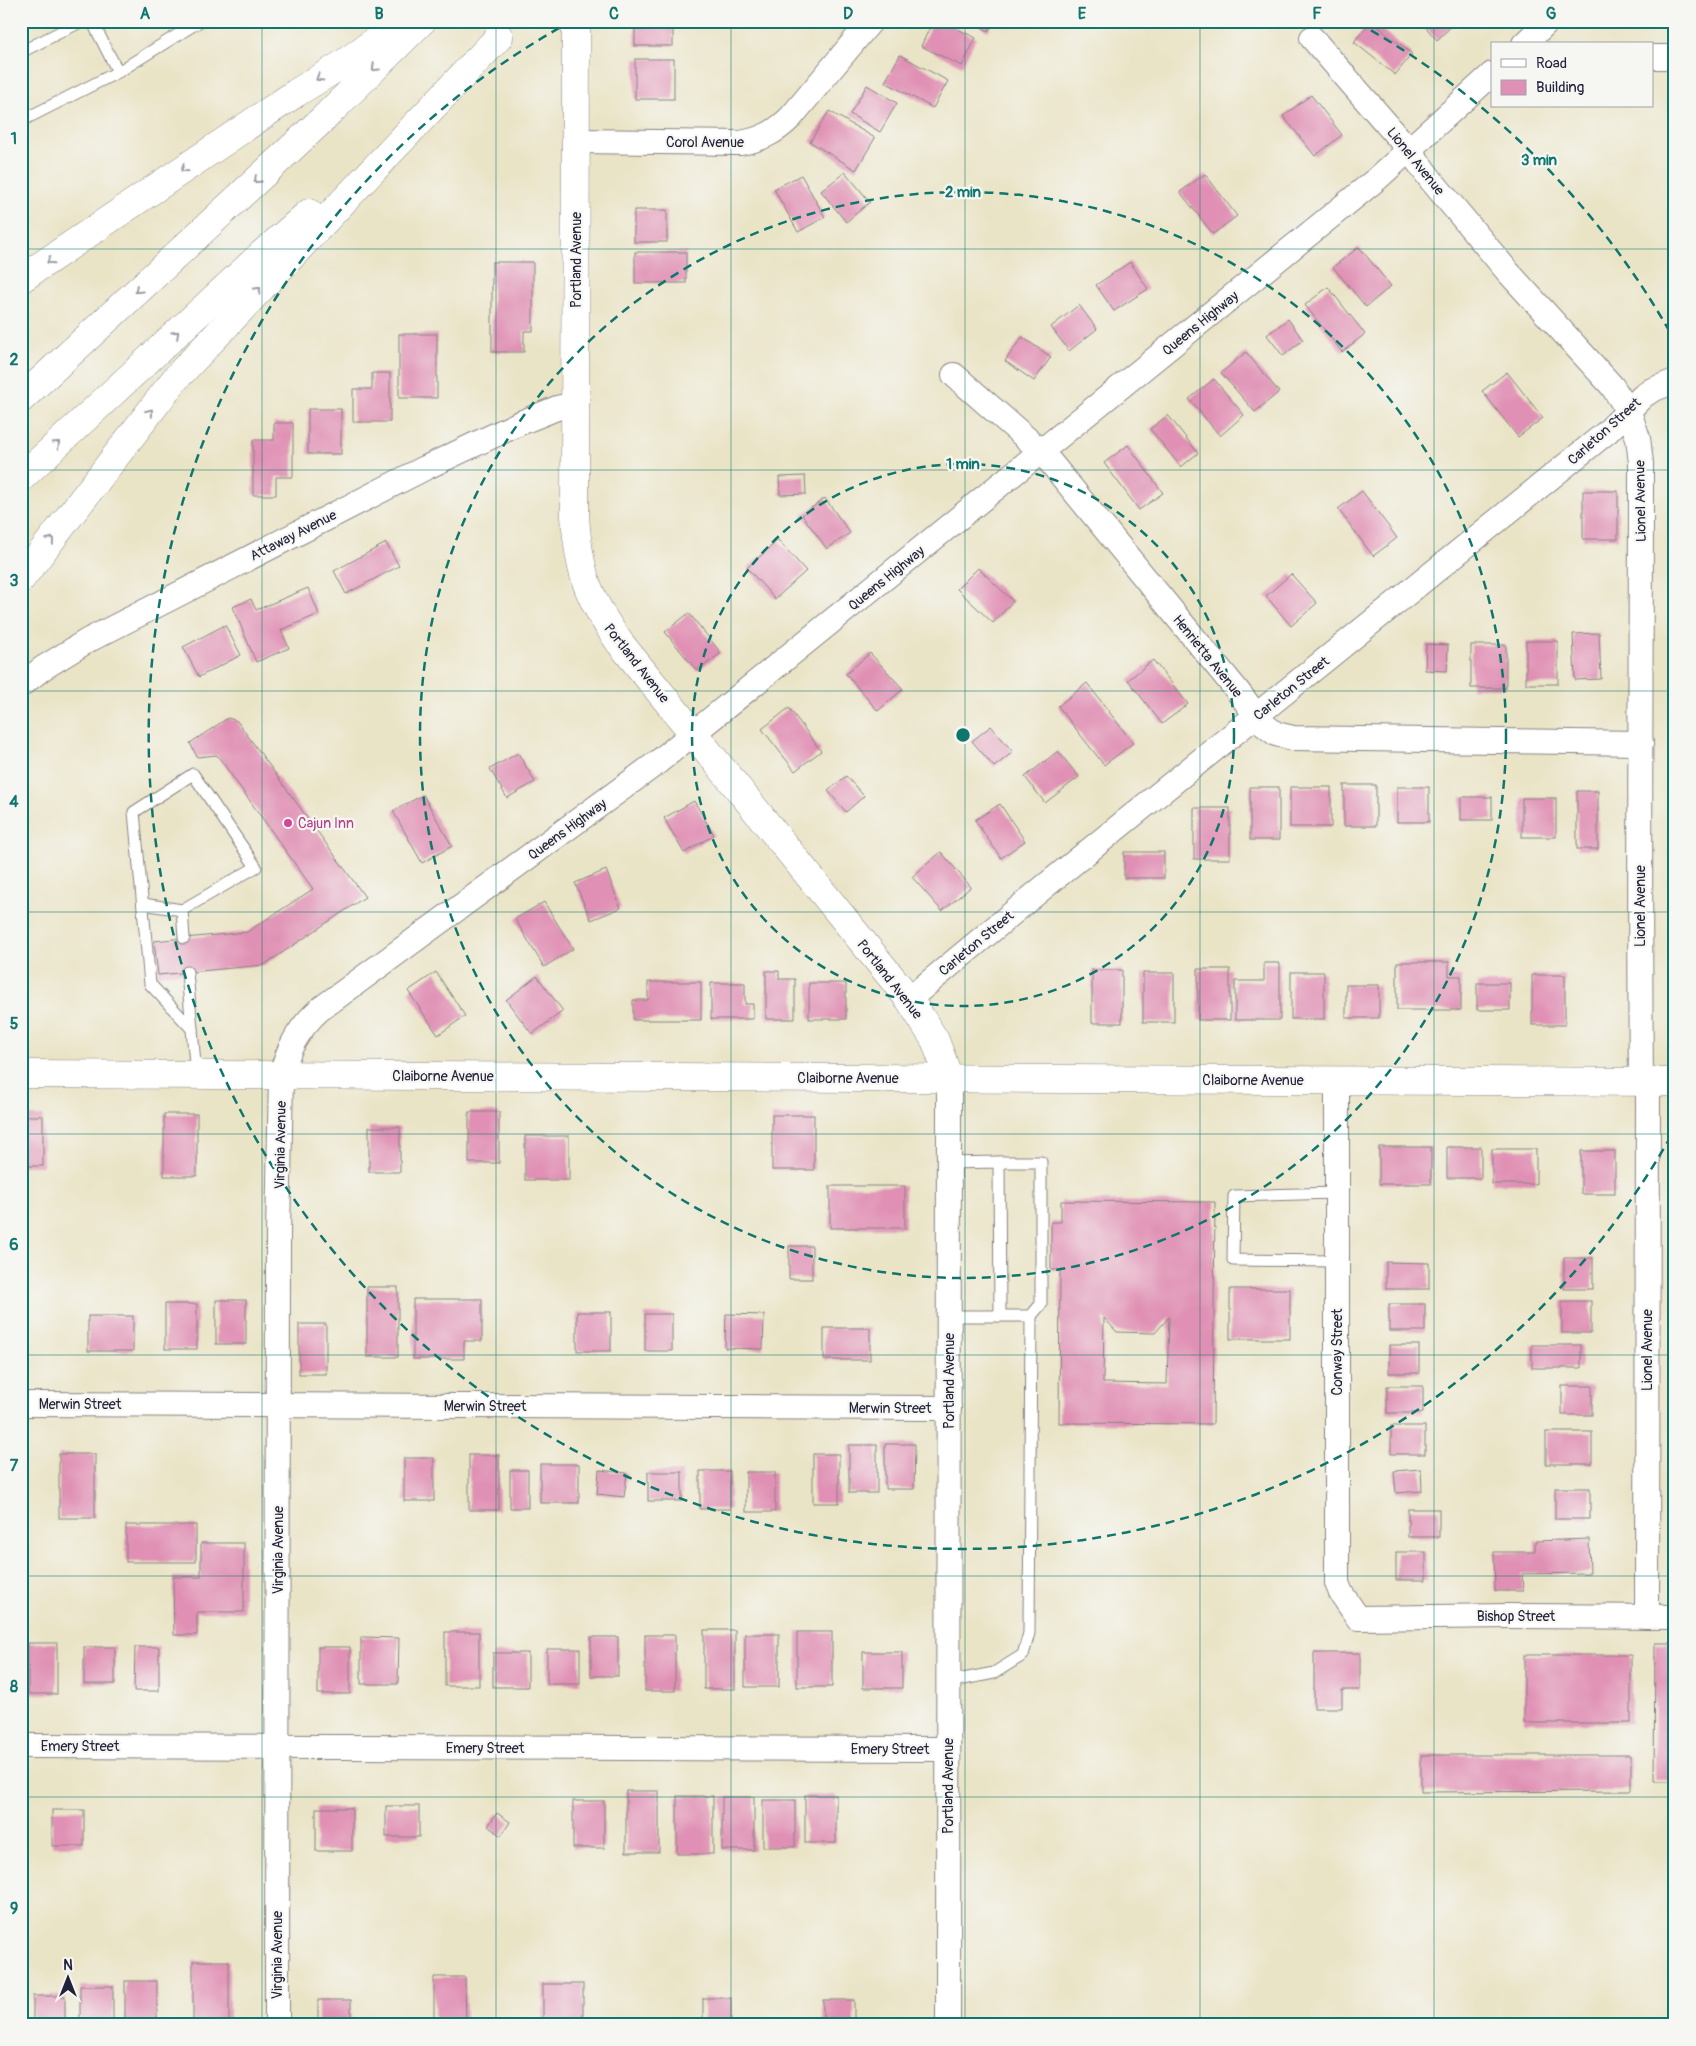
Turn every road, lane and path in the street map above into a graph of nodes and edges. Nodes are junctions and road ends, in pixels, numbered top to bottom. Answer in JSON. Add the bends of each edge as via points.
{"nodes":[{"id":1,"x":82,"y":21,"type":"edge"},
{"id":2,"x":92,"y":21,"type":"edge"},
{"id":3,"x":200,"y":21,"type":"edge"},
{"id":4,"x":403,"y":21,"type":"edge"},
{"id":5,"x":422,"y":21,"type":"edge"},
{"id":6,"x":576,"y":21,"type":"edge"},
{"id":7,"x":871,"y":21,"type":"edge"},
{"id":8,"x":1548,"y":21,"type":"edge"},
{"id":9,"x":507,"y":29,"type":"edge"},
{"id":10,"x":1312,"y":38,"type":"dead end"},
{"id":11,"x":1526,"y":42,"type":"edge"},
{"id":12,"x":21,"y":52,"type":"edge"},
{"id":13,"x":1654,"y":57,"type":"edge"},
{"id":14,"x":1675,"y":57,"type":"edge"},
{"id":15,"x":118,"y":72,"type":"junction"},
{"id":16,"x":1491,"y":75,"type":"edge"},
{"id":17,"x":21,"y":121,"type":"edge"},
{"id":18,"x":576,"y":141,"type":"junction"},
{"id":19,"x":1410,"y":150,"type":"junction"},
{"id":20,"x":21,"y":279,"type":"edge"},
{"id":21,"x":954,"y":375,"type":"dead end"},
{"id":22,"x":1675,"y":381,"type":"edge"},
{"id":23,"x":21,"y":399,"type":"edge"},
{"id":24,"x":575,"y":404,"type":"junction"},
{"id":25,"x":1629,"y":412,"type":"junction"},
{"id":26,"x":1042,"y":452,"type":"junction"},
{"id":27,"x":21,"y":478,"type":"edge"},
{"id":28,"x":21,"y":579,"type":"edge"},
{"id":29,"x":21,"y":685,"type":"edge"},
{"id":30,"x":1256,"y":716,"type":"junction"},
{"id":31,"x":693,"y":734,"type":"junction"},
{"id":32,"x":1641,"y":742,"type":"junction"},
{"id":33,"x":143,"y":904,"type":"junction"},
{"id":34,"x":182,"y":910,"type":"junction"},
{"id":35,"x":184,"y":938,"type":"dead end"},
{"id":36,"x":187,"y":972,"type":"dead end"},
{"id":37,"x":909,"y":999,"type":"junction"},
{"id":38,"x":192,"y":1030,"type":"junction"},
{"id":39,"x":21,"y":1074,"type":"edge"},
{"id":40,"x":196,"y":1075,"type":"junction"},
{"id":41,"x":281,"y":1075,"type":"junction"},
{"id":42,"x":949,"y":1078,"type":"junction"},
{"id":43,"x":1337,"y":1080,"type":"junction"},
{"id":44,"x":1655,"y":1082,"type":"edge"},
{"id":45,"x":999,"y":1162,"type":"junction"},
{"id":46,"x":949,"y":1163,"type":"junction"},
{"id":47,"x":1336,"y":1193,"type":"junction"},
{"id":48,"x":1337,"y":1261,"type":"junction"},
{"id":49,"x":948,"y":1316,"type":"junction"},
{"id":50,"x":1000,"y":1316,"type":"junction"},
{"id":51,"x":1031,"y":1316,"type":"junction"},
{"id":52,"x":21,"y":1404,"type":"edge"},
{"id":53,"x":278,"y":1405,"type":"junction"},
{"id":54,"x":948,"y":1408,"type":"junction"},
{"id":55,"x":1647,"y":1617,"type":"junction"},
{"id":56,"x":1675,"y":1617,"type":"edge"},
{"id":57,"x":1358,"y":1618,"type":"joint"},
{"id":58,"x":948,"y":1682,"type":"junction"},
{"id":59,"x":21,"y":1746,"type":"edge"},
{"id":60,"x":277,"y":1747,"type":"junction"},
{"id":61,"x":948,"y":1749,"type":"junction"},
{"id":62,"x":277,"y":2025,"type":"edge"},
{"id":63,"x":948,"y":2025,"type":"edge"}],
"edges":[{"from":1,"to":12,"type":"lane"},
{"from":2,"to":15,"type":"lane"},
{"from":3,"to":15,"type":"lane"},
{"from":4,"to":20,"type":"main road","one_way":true,"via":[[344,64]]},
{"from":5,"to":23,"type":"main road","one_way":true,"via":[[324,118]]},
{"from":6,"to":18,"type":"main road","name":"Portland Avenue"},
{"from":7,"to":18,"type":"street","name":"Corol Avenue","via":[[791,117],[768,136],[740,143]]},
{"from":8,"to":11,"type":"street"},
{"from":27,"to":9,"type":"main road","one_way":true,"via":[[262,254],[340,187]]},
{"from":28,"to":9,"type":"main road","one_way":true,"via":[[176,378]]},
{"from":10,"to":19,"type":"street","name":"Lionel Avenue"},
{"from":13,"to":14,"type":"street"},
{"from":15,"to":17,"type":"lane"},
{"from":16,"to":19,"type":"street","name":"Queens Highway"},
{"from":18,"to":24,"type":"main road","name":"Portland Avenue"},
{"from":19,"to":25,"type":"street","name":"Lionel Avenue","via":[[1508,272],[1612,386]]},
{"from":19,"to":26,"type":"street","name":"Queens Highway"},
{"from":21,"to":26,"type":"street","name":"Henrietta Avenue"},
{"from":22,"to":25,"type":"street","name":"Carleton Street","via":[[1643,396]]},
{"from":24,"to":29,"type":"street","name":"Attaway Avenue","via":[[520,423],[407,477],[87,641]]},
{"from":24,"to":31,"type":"main road","name":"Portland Avenue","via":[[575,516],[577,551],[585,584],[600,615],[620,643]]},
{"from":25,"to":30,"type":"street","name":"Carleton Street"},
{"from":25,"to":32,"type":"street","name":"Lionel Avenue","via":[[1638,438],[1641,463]]},
{"from":26,"to":30,"type":"street","name":"Henrietta Avenue"},
{"from":26,"to":31,"type":"street","name":"Queens Highway"},
{"from":30,"to":32,"type":"street","name":"Henrietta Avenue","via":[[1276,734],[1292,738]]},
{"from":30,"to":37,"type":"street","name":"Carleton Street"},
{"from":31,"to":37,"type":"main road","name":"Portland Avenue"},
{"from":31,"to":41,"type":"street","name":"Queens Highway","via":[[319,1010],[294,1039]]},
{"from":32,"to":44,"type":"street","name":"Lionel Avenue","via":[[1639,905]]},
{"from":33,"to":34,"type":"lane"},
{"from":33,"to":34,"type":"lane","via":[[134,812],[193,774],[256,867]]},
{"from":33,"to":38,"type":"lane","via":[[150,984]]},
{"from":34,"to":35,"type":"lane"},
{"from":36,"to":38,"type":"lane"},
{"from":37,"to":42,"type":"main road","name":"Portland Avenue","via":[[936,1040]]},
{"from":38,"to":40,"type":"lane"},
{"from":39,"to":40,"type":"main road","name":"Claiborne Avenue"},
{"from":40,"to":41,"type":"main road","name":"Claiborne Avenue"},
{"from":41,"to":42,"type":"main road","name":"Claiborne Avenue"},
{"from":41,"to":53,"type":"street","name":"Virginia Avenue"},
{"from":42,"to":43,"type":"main road","name":"Claiborne Avenue"},
{"from":42,"to":46,"type":"street","name":"Portland Avenue"},
{"from":43,"to":44,"type":"main road","name":"Claiborne Avenue"},
{"from":43,"to":47,"type":"street","name":"Conway Street"},
{"from":44,"to":55,"type":"street","name":"Lionel Avenue"},
{"from":45,"to":46,"type":"lane"},
{"from":45,"to":50,"type":"lane"},
{"from":45,"to":51,"type":"lane","via":[[1041,1162],[1041,1304]]},
{"from":46,"to":49,"type":"street","name":"Portland Avenue"},
{"from":47,"to":48,"type":"street","name":"Conway Street"},
{"from":47,"to":48,"type":"lane","via":[[1234,1196],[1233,1260]]},
{"from":48,"to":57,"type":"street","name":"Conway Street","via":[[1338,1583]]},
{"from":49,"to":50,"type":"lane"},
{"from":49,"to":54,"type":"street","name":"Portland Avenue"},
{"from":50,"to":51,"type":"lane"},
{"from":51,"to":58,"type":"lane","via":[[1029,1633],[1023,1655],[994,1673]]},
{"from":52,"to":53,"type":"street","name":"Merwin Street"},
{"from":53,"to":54,"type":"street","name":"Merwin Street"},
{"from":53,"to":60,"type":"street","name":"Virginia Avenue"},
{"from":54,"to":58,"type":"street","name":"Portland Avenue"},
{"from":55,"to":56,"type":"street","name":"Bishop Street"},
{"from":55,"to":57,"type":"street","name":"Bishop Street"},
{"from":58,"to":61,"type":"street","name":"Portland Avenue"},
{"from":59,"to":60,"type":"street","name":"Emery Street"},
{"from":60,"to":61,"type":"street","name":"Emery Street"},
{"from":60,"to":62,"type":"street","name":"Virginia Avenue"},
{"from":61,"to":63,"type":"street","name":"Portland Avenue"}]}
